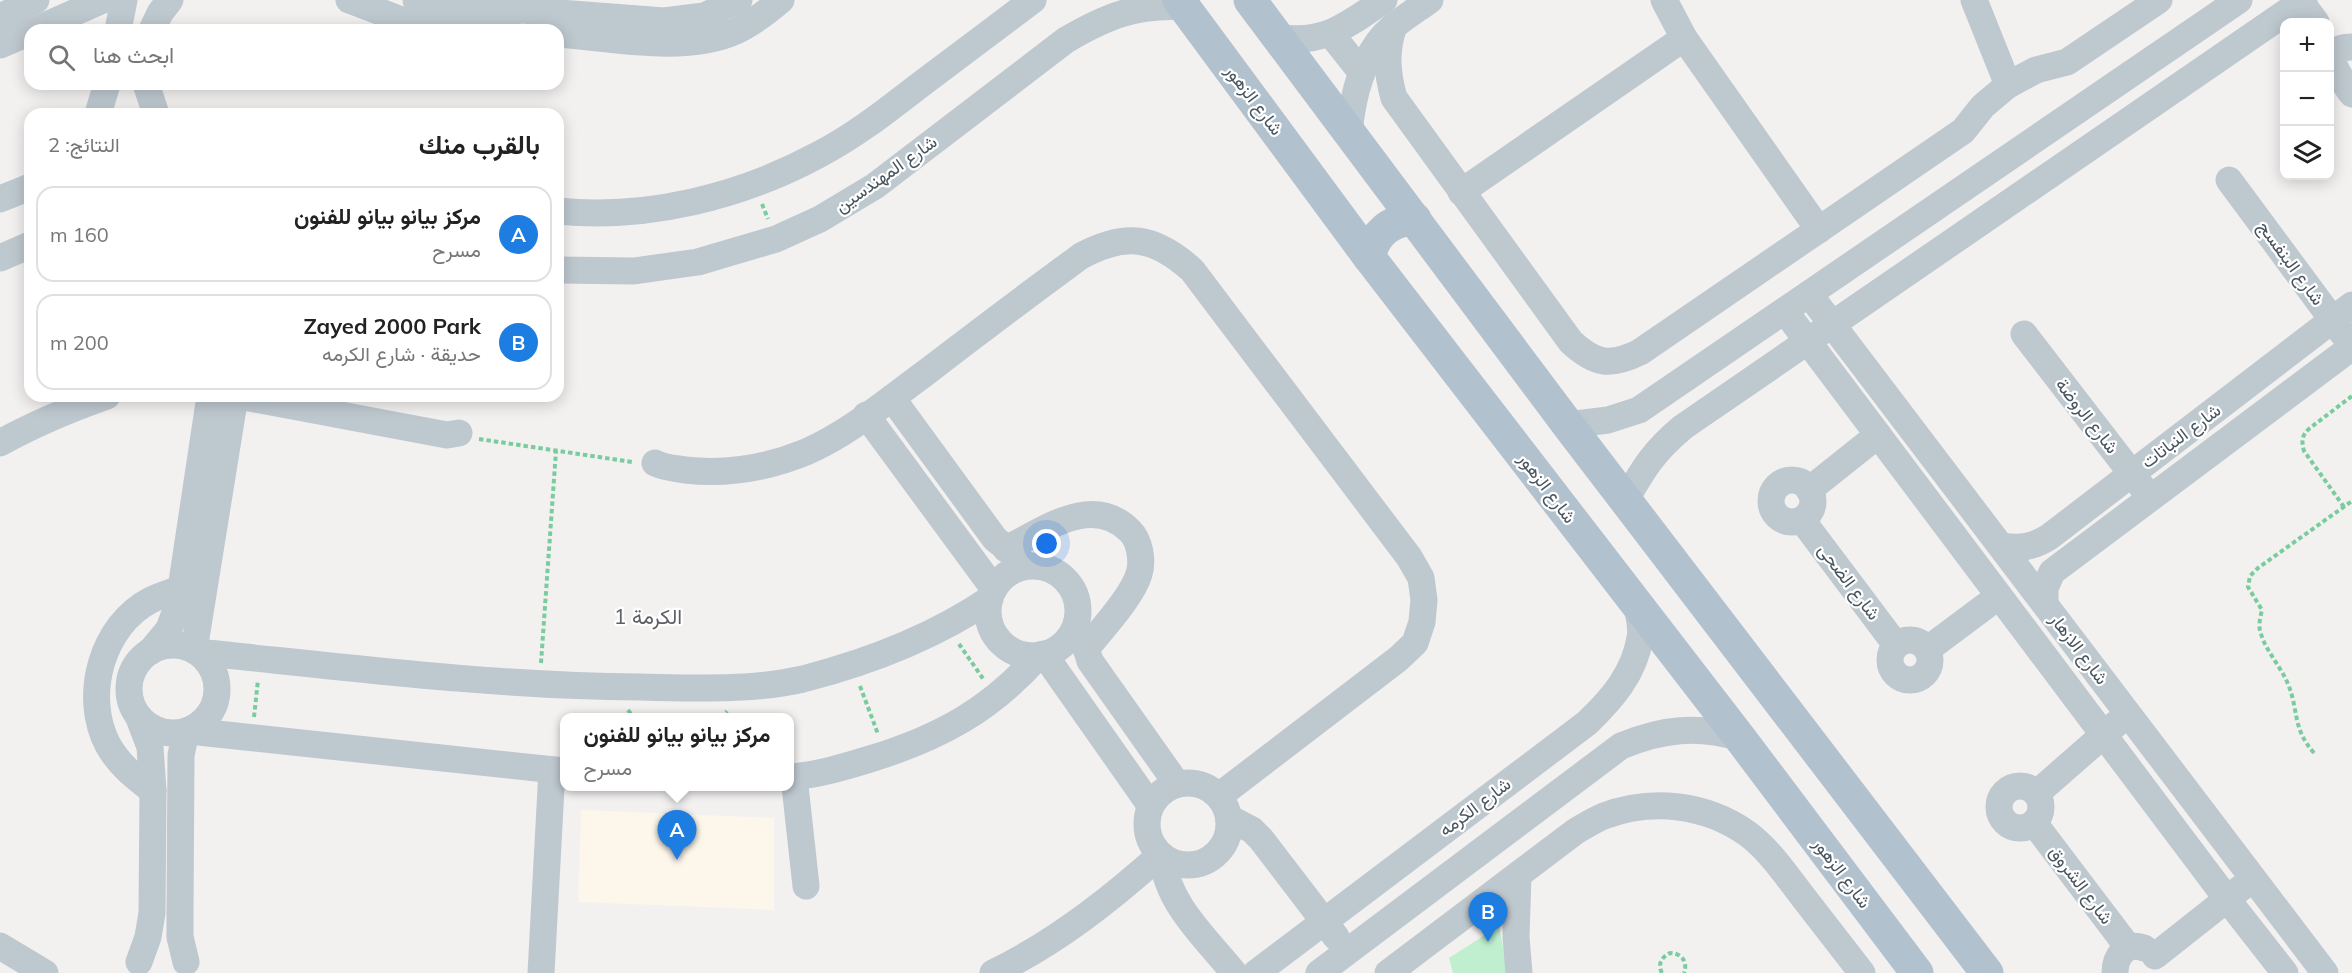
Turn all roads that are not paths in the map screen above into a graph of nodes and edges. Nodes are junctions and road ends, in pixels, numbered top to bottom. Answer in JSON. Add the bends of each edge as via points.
{"nodes":[{"id":1,"x":36,"y":0,"type":"edge"},
{"id":2,"x":103,"y":0,"type":"edge"},
{"id":3,"x":124,"y":0,"type":"edge"},
{"id":4,"x":170,"y":0,"type":"edge"},
{"id":5,"x":349,"y":0,"type":"edge"},
{"id":6,"x":416,"y":0,"type":"edge"},
{"id":7,"x":739,"y":0,"type":"edge"},
{"id":8,"x":781,"y":0,"type":"edge"},
{"id":9,"x":1033,"y":0,"type":"edge"},
{"id":10,"x":1250,"y":0,"type":"edge"},
{"id":11,"x":1384,"y":0,"type":"edge"},
{"id":12,"x":1430,"y":0,"type":"edge"},
{"id":13,"x":1664,"y":0,"type":"edge"},
{"id":14,"x":1974,"y":0,"type":"edge"},
{"id":15,"x":2159,"y":0,"type":"edge"},
{"id":16,"x":2239,"y":0,"type":"edge"},
{"id":17,"x":1182,"y":4,"type":"edge"},
{"id":18,"x":1114,"y":8,"type":"edge"},
{"id":19,"x":2307,"y":8,"type":"edge"},
{"id":20,"x":0,"y":17,"type":"edge"},
{"id":21,"x":52,"y":24,"type":"edge"},
{"id":22,"x":119,"y":24,"type":"edge"},
{"id":23,"x":155,"y":24,"type":"edge"},
{"id":24,"x":427,"y":24,"type":"edge"},
{"id":25,"x":549,"y":24,"type":"edge"},
{"id":26,"x":1394,"y":26,"type":"junction"},
{"id":27,"x":571,"y":28,"type":"edge"},
{"id":28,"x":1331,"y":34,"type":"junction"},
{"id":29,"x":24,"y":36,"type":"edge"},
{"id":30,"x":1278,"y":37,"type":"junction"},
{"id":31,"x":1684,"y":38,"type":"junction"},
{"id":32,"x":0,"y":45,"type":"edge"},
{"id":33,"x":2339,"y":47,"type":"edge"},
{"id":34,"x":1362,"y":73,"type":"junction"},
{"id":35,"x":2008,"y":85,"type":"junction"},
{"id":36,"x":148,"y":90,"type":"edge"},
{"id":37,"x":2352,"y":94,"type":"edge"},
{"id":38,"x":154,"y":108,"type":"edge"},
{"id":39,"x":1349,"y":134,"type":"junction"},
{"id":40,"x":2229,"y":180,"type":"dead end"},
{"id":41,"x":24,"y":189,"type":"edge"},
{"id":42,"x":1461,"y":192,"type":"junction"},
{"id":43,"x":0,"y":199,"type":"edge"},
{"id":44,"x":564,"y":212,"type":"edge"},
{"id":45,"x":1414,"y":219,"type":"junction"},
{"id":46,"x":1820,"y":230,"type":"junction"},
{"id":47,"x":24,"y":248,"type":"edge"},
{"id":48,"x":1370,"y":257,"type":"junction"},
{"id":49,"x":0,"y":258,"type":"edge"},
{"id":50,"x":564,"y":270,"type":"edge"},
{"id":51,"x":1809,"y":294,"type":"junction"},
{"id":52,"x":1785,"y":311,"type":"junction"},
{"id":53,"x":2342,"y":312,"type":"edge"},
{"id":54,"x":1832,"y":324,"type":"junction"},
{"id":55,"x":2024,"y":334,"type":"dead end"},
{"id":56,"x":1807,"y":341,"type":"junction"},
{"id":57,"x":2352,"y":346,"type":"edge"},
{"id":58,"x":892,"y":398,"type":"junction"},
{"id":59,"x":89,"y":402,"type":"edge"},
{"id":60,"x":209,"y":402,"type":"edge"},
{"id":61,"x":236,"y":402,"type":"edge"},
{"id":62,"x":271,"y":402,"type":"edge"},
{"id":63,"x":866,"y":415,"type":"junction"},
{"id":64,"x":1568,"y":425,"type":"junction"},
{"id":65,"x":453,"y":434,"type":"road end"},
{"id":66,"x":1878,"y":435,"type":"junction"},
{"id":67,"x":0,"y":444,"type":"edge"},
{"id":68,"x":659,"y":465,"type":"road end"},
{"id":69,"x":2131,"y":474,"type":"junction"},
{"id":70,"x":1809,"y":490,"type":"junction"},
{"id":71,"x":1964,"y":498,"type":"junction"},
{"id":72,"x":2150,"y":498,"type":"junction"},
{"id":73,"x":1626,"y":500,"type":"junction"},
{"id":74,"x":1940,"y":518,"type":"junction"},
{"id":75,"x":1802,"y":520,"type":"junction"},
{"id":76,"x":2002,"y":546,"type":"junction"},
{"id":77,"x":1005,"y":549,"type":"junction"},
{"id":78,"x":1044,"y":568,"type":"junction"},
{"id":79,"x":182,"y":588,"type":"junction"},
{"id":80,"x":992,"y":594,"type":"junction"},
{"id":81,"x":1999,"y":596,"type":"junction"},
{"id":82,"x":2045,"y":604,"type":"junction"},
{"id":83,"x":1637,"y":606,"type":"junction"},
{"id":84,"x":1078,"y":611,"type":"junction"},
{"id":85,"x":1896,"y":645,"type":"junction"},
{"id":86,"x":1086,"y":650,"type":"junction"},
{"id":87,"x":1928,"y":650,"type":"junction"},
{"id":88,"x":195,"y":651,"type":"junction"},
{"id":89,"x":150,"y":652,"type":"junction"},
{"id":90,"x":1041,"y":655,"type":"junction"},
{"id":91,"x":2128,"y":714,"type":"junction"},
{"id":92,"x":139,"y":718,"type":"junction"},
{"id":93,"x":187,"y":731,"type":"junction"},
{"id":94,"x":2103,"y":735,"type":"junction"},
{"id":95,"x":1740,"y":738,"type":"junction"},
{"id":96,"x":558,"y":771,"type":"edge"},
{"id":97,"x":794,"y":777,"type":"edge"},
{"id":98,"x":1177,"y":784,"type":"junction"},
{"id":99,"x":153,"y":791,"type":"junction"},
{"id":100,"x":794,"y":791,"type":"edge"},
{"id":101,"x":2037,"y":793,"type":"junction"},
{"id":102,"x":1150,"y":806,"type":"junction"},
{"id":103,"x":1224,"y":807,"type":"junction"},
{"id":104,"x":2034,"y":823,"type":"junction"},
{"id":105,"x":1161,"y":856,"type":"junction"},
{"id":106,"x":1518,"y":875,"type":"junction"},
{"id":107,"x":2253,"y":878,"type":"junction"},
{"id":108,"x":806,"y":886,"type":"dead end"},
{"id":109,"x":2227,"y":899,"type":"junction"},
{"id":110,"x":1324,"y":922,"type":"junction"},
{"id":111,"x":0,"y":945,"type":"edge"},
{"id":112,"x":2128,"y":947,"type":"junction"},
{"id":113,"x":1347,"y":951,"type":"junction"},
{"id":114,"x":2156,"y":965,"type":"edge"},
{"id":115,"x":192,"y":967,"type":"edge"},
{"id":116,"x":133,"y":968,"type":"edge"},
{"id":117,"x":1986,"y":972,"type":"edge"},
{"id":118,"x":45,"y":973,"type":"edge"},
{"id":119,"x":541,"y":973,"type":"edge"},
{"id":120,"x":993,"y":973,"type":"edge"},
{"id":121,"x":1234,"y":973,"type":"edge"},
{"id":122,"x":1256,"y":973,"type":"edge"},
{"id":123,"x":1319,"y":973,"type":"edge"},
{"id":124,"x":1388,"y":973,"type":"edge"},
{"id":125,"x":1519,"y":973,"type":"edge"},
{"id":126,"x":1862,"y":973,"type":"edge"},
{"id":127,"x":1917,"y":973,"type":"edge"},
{"id":128,"x":2115,"y":973,"type":"edge"},
{"id":129,"x":2285,"y":973,"type":"edge"},
{"id":130,"x":2325,"y":973,"type":"edge"}],
"edges":[{"from":1,"to":20,"type":"street"},
{"from":2,"to":21,"type":"street"},
{"from":3,"to":22,"type":"street"},
{"from":4,"to":23,"type":"street"},
{"from":5,"to":24,"type":"street","via":[[399,19]]},
{"from":6,"to":25,"type":"street"},
{"from":7,"to":27,"type":"street","via":[[687,20]]},
{"from":8,"to":27,"type":"street","via":[[759,19],[707,40],[660,42]]},
{"from":9,"to":44,"type":"street","via":[[871,122],[818,155],[754,184],[702,200],[640,210]]},
{"from":10,"to":30,"type":"main road"},
{"from":11,"to":28,"type":"street"},
{"from":12,"to":26,"type":"street"},
{"from":13,"to":31,"type":"street"},
{"from":14,"to":35,"type":"street"},
{"from":15,"to":35,"type":"street","via":[[2067,62],[2036,70]]},
{"from":16,"to":51,"type":"street"},
{"from":17,"to":18,"type":"street","name":"شارع المهندسين"},
{"from":17,"to":48,"type":"main road","name":"شارع الزهور"},
{"from":18,"to":50,"type":"street","name":"شارع المهندسين","via":[[1066,40],[875,186],[820,219],[776,239],[698,262],[634,271]]},
{"from":19,"to":54,"type":"street"},
{"from":26,"to":34,"type":"street","via":[[1371,53]]},
{"from":26,"to":42,"type":"street","via":[[1387,57],[1394,98]]},
{"from":28,"to":30,"type":"street","via":[[1305,40]]},
{"from":28,"to":34,"type":"street"},
{"from":29,"to":32,"type":"street"},
{"from":30,"to":39,"type":"main road"},
{"from":31,"to":42,"type":"street"},
{"from":31,"to":46,"type":"street"},
{"from":33,"to":37,"type":"street","via":[[2332,62]]},
{"from":34,"to":39,"type":"street"},
{"from":35,"to":46,"type":"street","via":[[1983,106],[1963,131]]},
{"from":36,"to":38,"type":"street"},
{"from":39,"to":45,"type":"main road"},
{"from":40,"to":53,"type":"street","name":"شارع البنفسج"},
{"from":41,"to":43,"type":"street"},
{"from":42,"to":46,"type":"street","via":[[1571,342],[1585,355],[1603,362],[1622,361],[1640,352]]},
{"from":45,"to":48,"type":"main road","via":[[1384,228]]},
{"from":45,"to":64,"type":"main road"},
{"from":47,"to":49,"type":"street"},
{"from":48,"to":83,"type":"main road","name":"شارع الزهور"},
{"from":51,"to":52,"type":"street"},
{"from":51,"to":54,"type":"street","name":"شارع الازهار"},
{"from":52,"to":56,"type":"street","name":"شارع الازهار"},
{"from":52,"to":64,"type":"street","via":[[1639,410],[1608,420]]},
{"from":53,"to":57,"type":"street","name":"شارع البنفسج"},
{"from":53,"to":69,"type":"street","name":"شارع النباتات"},
{"from":54,"to":56,"type":"street"},
{"from":54,"to":71,"type":"street","name":"شارع الازهار"},
{"from":55,"to":69,"type":"street","name":"شارع الروضة"},
{"from":56,"to":66,"type":"street","name":"شارع الازهار"},
{"from":56,"to":73,"type":"street","via":[[1660,446]]},
{"from":57,"to":72,"type":"street","name":"شارع النباتات"},
{"from":58,"to":63,"type":"street"},
{"from":58,"to":77,"type":"street"},
{"from":58,"to":103,"type":"street","via":[[1080,256],[1102,244],[1127,240],[1151,243],[1192,270],[1409,557],[1421,578],[1424,600],[1422,622],[1414,643]]},
{"from":59,"to":67,"type":"street"},
{"from":60,"to":79,"type":"street"},
{"from":61,"to":88,"type":"street"},
{"from":62,"to":65,"type":"street"},
{"from":63,"to":68,"type":"street","via":[[807,451],[742,471],[706,472]]},
{"from":63,"to":80,"type":"street"},
{"from":64,"to":73,"type":"main road"},
{"from":66,"to":70,"type":"street"},
{"from":66,"to":74,"type":"street","name":"شارع الازهار"},
{"from":69,"to":72,"type":"street","name":"شارع الروضة"},
{"from":69,"to":76,"type":"street","name":"شارع النباتات","via":[[2035,545],[2018,549]]},
{"from":70,"to":75,"type":"street","via":[[1813,500],[1810,512]]},
{"from":70,"to":75,"type":"street","via":[[1791,480],[1780,483],[1773,491],[1773,512],[1791,522]]},
{"from":71,"to":74,"type":"street"},
{"from":71,"to":76,"type":"street","name":"شارع الازهار"},
{"from":72,"to":82,"type":"street","name":"شارع النباتات","via":[[2052,572],[2045,588]]},
{"from":73,"to":117,"type":"main road"},
{"from":74,"to":81,"type":"street","name":"شارع الازهار"},
{"from":75,"to":85,"type":"street","name":"شارع الضحى"},
{"from":76,"to":82,"type":"street","name":"شارع الازهار"},
{"from":77,"to":78,"type":"street"},
{"from":77,"to":86,"type":"street","via":[[1081,514],[1101,513],[1119,521],[1133,535],[1140,554],[1139,574]]},
{"from":78,"to":80,"type":"street","via":[[1029,566],[1015,570],[1003,578]]},
{"from":78,"to":84,"type":"street","via":[[1069,584]]},
{"from":79,"to":89,"type":"street","via":[[169,629]]},
{"from":79,"to":99,"type":"street","via":[[150,600],[125,621],[106,648],[97,680],[97,712],[108,744],[126,771]]},
{"from":80,"to":88,"type":"street","via":[[950,624],[898,648],[801,679],[750,686],[540,685]]},
{"from":80,"to":90,"type":"street","via":[[988,613],[999,640],[1010,650]]},
{"from":81,"to":87,"type":"street"},
{"from":81,"to":94,"type":"street","name":"شارع الازهار"},
{"from":82,"to":91,"type":"street","name":"شارع الازهار"},
{"from":83,"to":95,"type":"main road","name":"شارع الزهور"},
{"from":83,"to":110,"type":"street","name":"شارع الكرمه","via":[[1641,636],[1630,670],[1612,699],[1587,723]]},
{"from":84,"to":86,"type":"street"},
{"from":84,"to":90,"type":"street","via":[[1074,630],[1061,646]]},
{"from":85,"to":87,"type":"street","via":[[1906,640],[1918,641]]},
{"from":85,"to":87,"type":"street","via":[[1890,655],[1890,666],[1896,676],[1907,681],[1927,672]]},
{"from":86,"to":98,"type":"street","via":[[1090,662]]},
{"from":88,"to":89,"type":"street","via":[[179,645]]},
{"from":88,"to":93,"type":"street","via":[[209,662],[218,694],[203,723]]},
{"from":89,"to":92,"type":"street","via":[[136,665],[129,682],[130,701]]},
{"from":90,"to":97,"type":"street","via":[[998,696],[961,722],[927,739],[839,769]]},
{"from":90,"to":102,"type":"street"},
{"from":91,"to":94,"type":"street"},
{"from":91,"to":107,"type":"street","name":"شارع الازهار"},
{"from":92,"to":93,"type":"street","via":[[152,729],[169,734]]},
{"from":92,"to":99,"type":"street","via":[[150,747]]},
{"from":93,"to":96,"type":"street"},
{"from":93,"to":115,"type":"street","via":[[180,755],[180,937]]},
{"from":94,"to":101,"type":"street"},
{"from":94,"to":109,"type":"street","name":"شارع الازهار"},
{"from":95,"to":113,"type":"street","name":"شارع الكرمه","via":[[1719,731],[1669,730],[1621,746]]},
{"from":95,"to":127,"type":"main road","name":"شارع الزهور"},
{"from":96,"to":119,"type":"street"},
{"from":98,"to":102,"type":"street","via":[[1161,792]]},
{"from":98,"to":103,"type":"street","via":[[1207,787]]},
{"from":99,"to":116,"type":"street","via":[[152,913],[148,937]]},
{"from":100,"to":108,"type":"street"},
{"from":101,"to":104,"type":"street","via":[[2040,814]]},
{"from":101,"to":104,"type":"street","via":[[2019,786],[2002,796],[1999,805],[2001,815],[2016,828]]},
{"from":102,"to":105,"type":"street","via":[[1146,823],[1149,840]]},
{"from":103,"to":105,"type":"street","via":[[1228,834],[1221,849],[1209,860],[1178,865]]},
{"from":103,"to":110,"type":"street","via":[[1261,839]]},
{"from":104,"to":112,"type":"street","name":"شارع الشروق"},
{"from":105,"to":120,"type":"street","via":[[1070,928]]},
{"from":105,"to":121,"type":"street","via":[[1176,899]]},
{"from":106,"to":124,"type":"street"},
{"from":106,"to":125,"type":"street"},
{"from":106,"to":126,"type":"street","via":[[1576,831],[1603,816],[1663,805],[1694,809],[1731,824],[1772,856]]},
{"from":107,"to":109,"type":"street"},
{"from":107,"to":130,"type":"street","name":"شارع الازهار"},
{"from":109,"to":114,"type":"street"},
{"from":109,"to":129,"type":"street","name":"شارع الازهار"},
{"from":110,"to":113,"type":"street"},
{"from":110,"to":122,"type":"street","name":"شارع الكرمه"},
{"from":111,"to":118,"type":"street"},
{"from":112,"to":114,"type":"street","via":[[2148,949]]},
{"from":112,"to":128,"type":"street","via":[[2120,953]]},
{"from":113,"to":123,"type":"street","name":"شارع الكرمه"},
{"from":115,"to":116,"type":"street","via":[[179,957],[166,954],[152,956]]}]}
